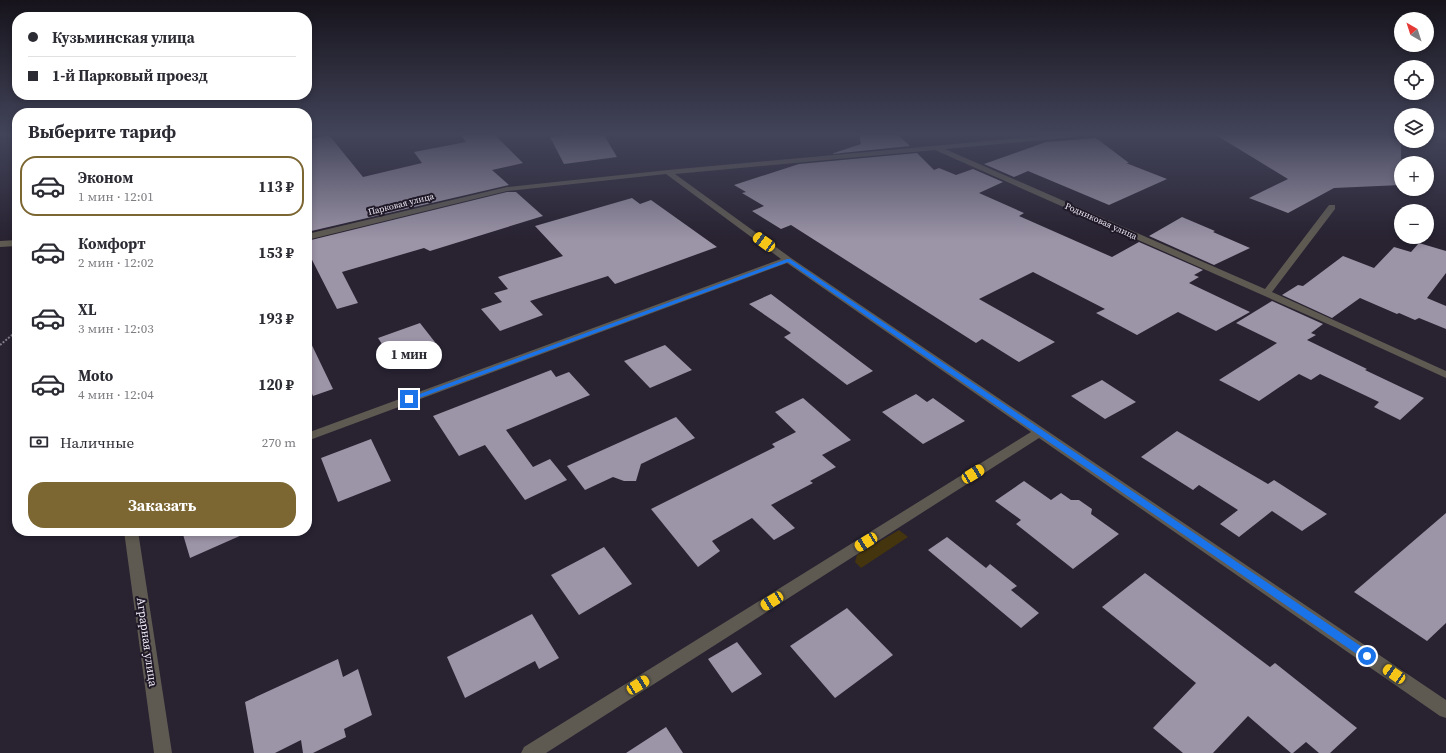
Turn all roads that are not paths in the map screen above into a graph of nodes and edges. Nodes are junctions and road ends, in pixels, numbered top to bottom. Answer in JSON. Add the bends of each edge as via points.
{"nodes":[{"id":1,"x":689,"y":170,"type":"edge"},
{"id":2,"x":986,"y":170,"type":"edge"},
{"id":3,"x":668,"y":172,"type":"junction"},
{"id":4,"x":1332,"y":207,"type":"dead end"},
{"id":5,"x":312,"y":236,"type":"edge"},
{"id":6,"x":12,"y":243,"type":"edge"},
{"id":7,"x":0,"y":244,"type":"edge"},
{"id":8,"x":788,"y":260,"type":"junction"},
{"id":9,"x":1266,"y":294,"type":"junction"},
{"id":10,"x":1446,"y":375,"type":"edge"},
{"id":11,"x":1040,"y":432,"type":"junction"},
{"id":12,"x":312,"y":435,"type":"edge"},
{"id":13,"x":132,"y":536,"type":"edge"},
{"id":14,"x":1446,"y":710,"type":"edge"},
{"id":15,"x":163,"y":753,"type":"edge"},
{"id":16,"x":530,"y":753,"type":"edge"}],
"edges":[{"from":1,"to":3,"type":"street","name":"Парковая улица"},
{"from":2,"to":9,"type":"street","name":"Родниковая улица"},
{"from":3,"to":5,"type":"street","name":"Парковая улица","via":[[507,189]]},
{"from":3,"to":8,"type":"street"},
{"from":4,"to":9,"type":"street"},
{"from":6,"to":7,"type":"street"},
{"from":8,"to":11,"type":"street"},
{"from":8,"to":12,"type":"street"},
{"from":9,"to":10,"type":"street","name":"Родниковая улица"},
{"from":11,"to":14,"type":"street"},
{"from":11,"to":16,"type":"street"},
{"from":13,"to":15,"type":"street","name":"Аграрная улица"}]}
